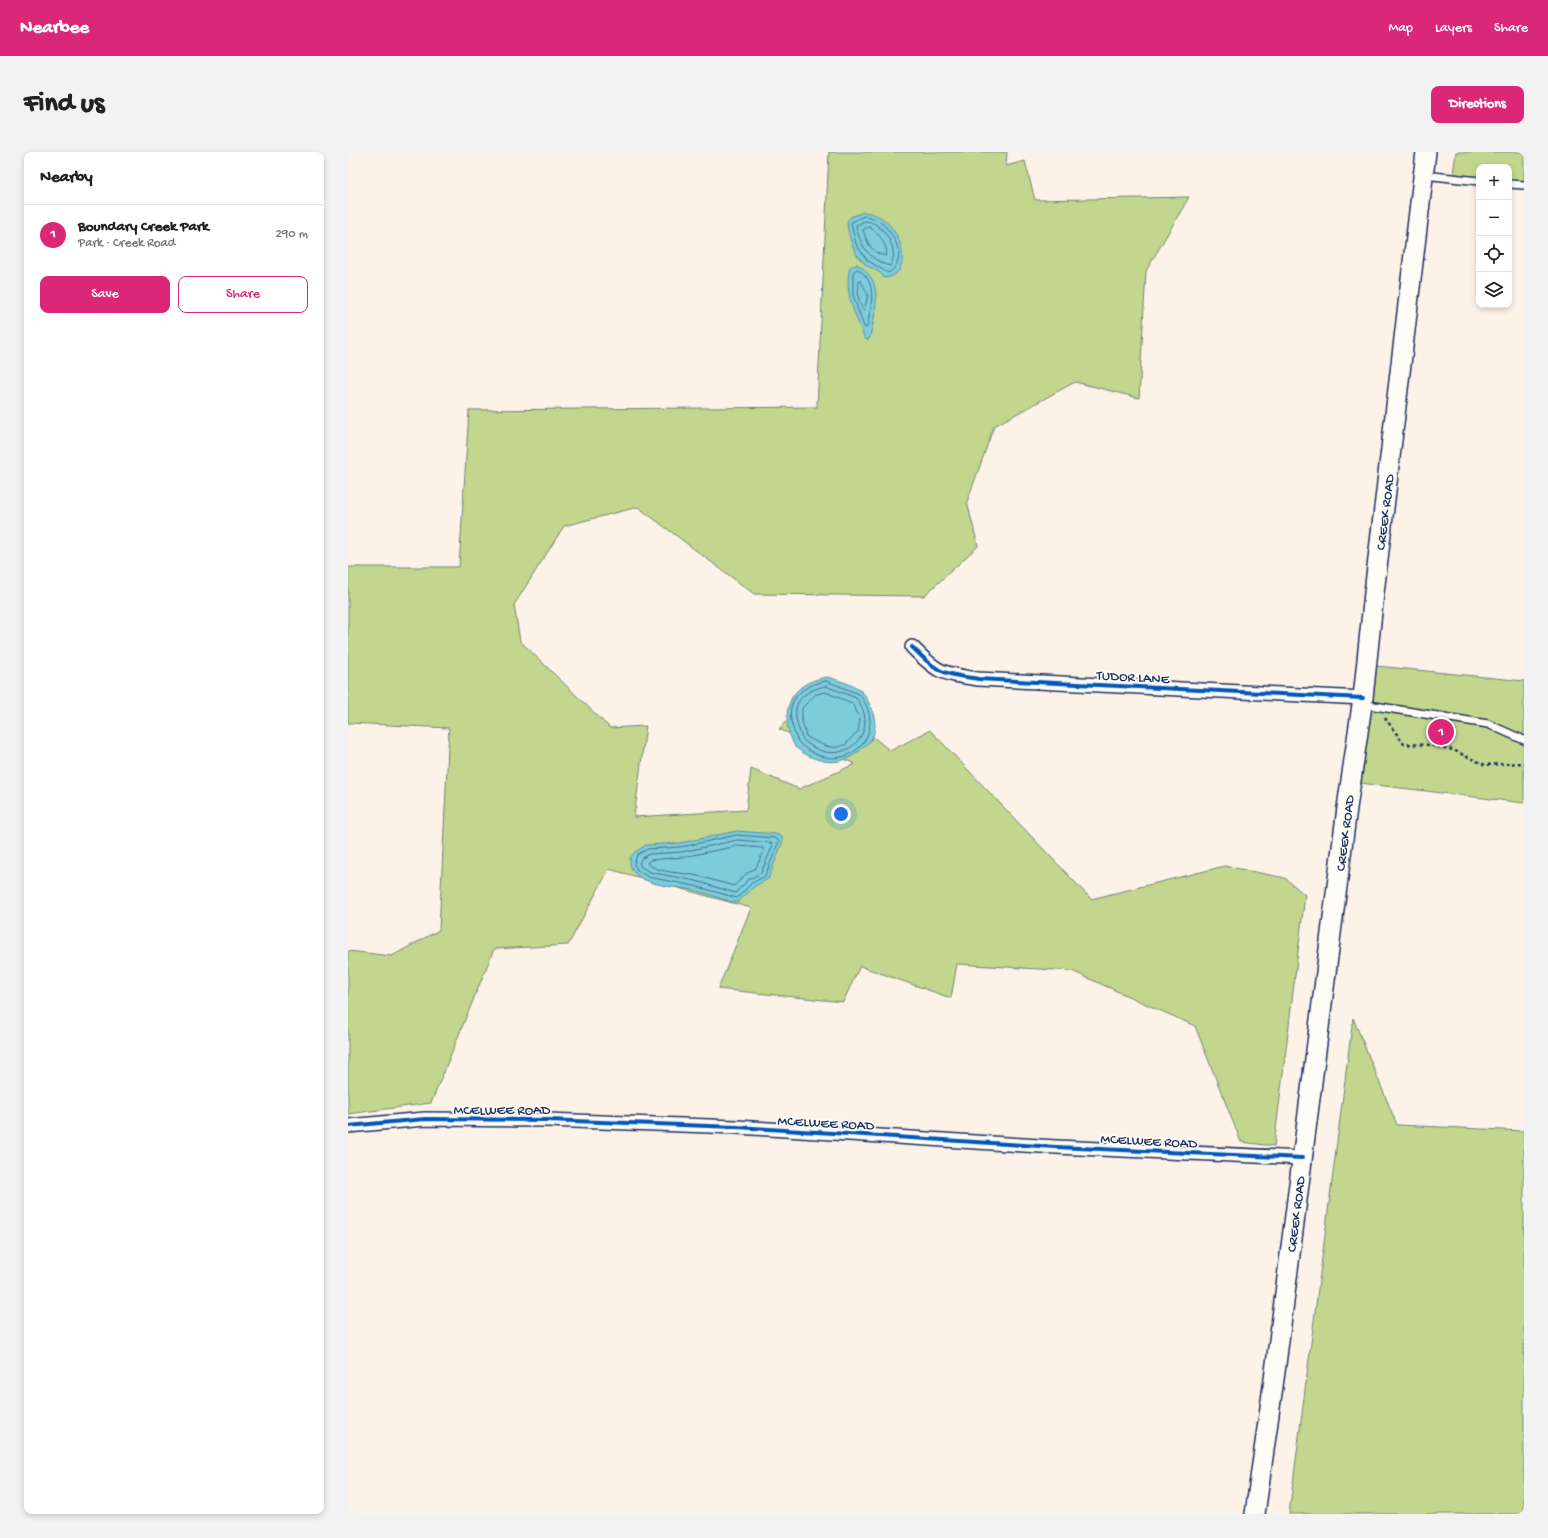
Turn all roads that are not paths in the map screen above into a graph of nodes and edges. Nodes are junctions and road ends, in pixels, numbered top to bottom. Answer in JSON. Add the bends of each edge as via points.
{"nodes":[{"id":1,"x":1426,"y":152,"type":"edge"},
{"id":2,"x":1423,"y":175,"type":"junction"},
{"id":3,"x":1476,"y":181,"type":"edge"},
{"id":4,"x":1512,"y":184,"type":"edge"},
{"id":5,"x":1524,"y":185,"type":"edge"},
{"id":6,"x":912,"y":646,"type":"dead end"},
{"id":7,"x":1363,"y":701,"type":"junction"},
{"id":8,"x":1524,"y":740,"type":"edge"},
{"id":9,"x":348,"y":1126,"type":"edge"},
{"id":10,"x":1302,"y":1158,"type":"junction"},
{"id":11,"x":1255,"y":1514,"type":"edge"}],
"edges":[{"from":1,"to":2,"type":"main road","name":"CREEK ROAD"},
{"from":2,"to":3,"type":"lane"},
{"from":2,"to":7,"type":"main road","name":"CREEK ROAD"},
{"from":4,"to":5,"type":"lane"},
{"from":6,"to":7,"type":"street","name":"TUDOR LANE","via":[[933,668],[946,674],[978,679]]},
{"from":7,"to":8,"type":"lane","via":[[1488,724]]},
{"from":7,"to":10,"type":"main road","name":"CREEK ROAD"},
{"from":9,"to":10,"type":"street","name":"MCELWEE ROAD","via":[[425,1119],[547,1120],[736,1127]]},
{"from":10,"to":11,"type":"main road","name":"CREEK ROAD","via":[[1276,1372]]}]}
